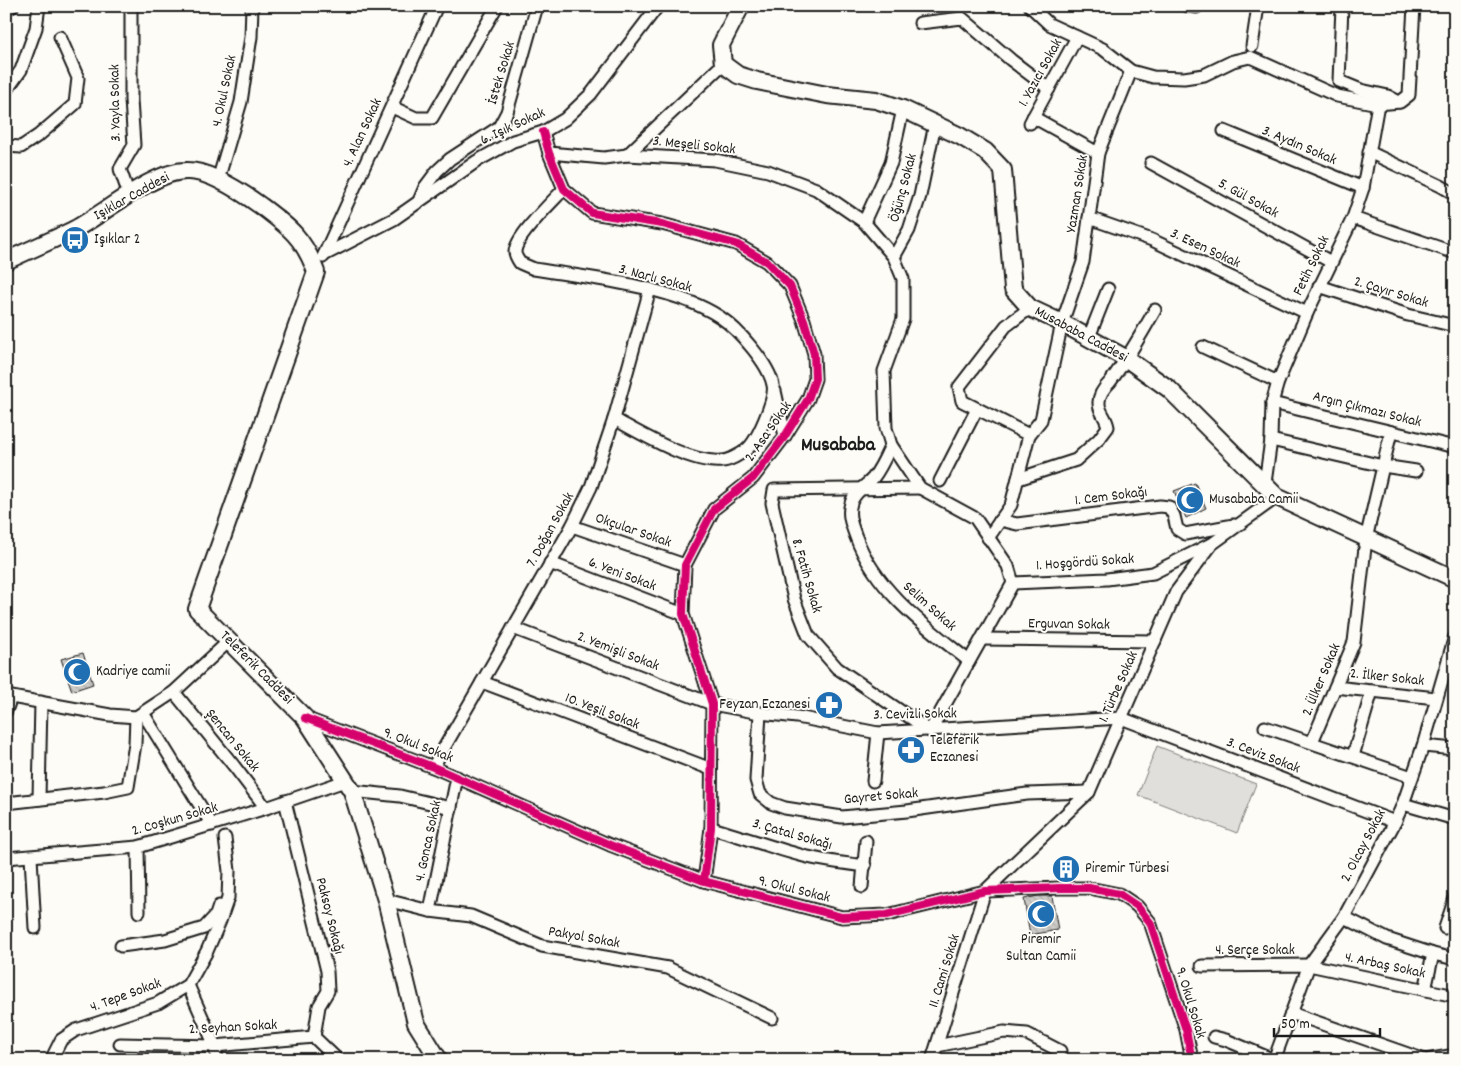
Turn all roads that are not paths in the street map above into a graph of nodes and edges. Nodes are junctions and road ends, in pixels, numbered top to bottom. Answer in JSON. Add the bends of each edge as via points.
{"nodes":[{"id":1,"x":13,"y":6,"type":"edge"},
{"id":2,"x":39,"y":6,"type":"edge"},
{"id":3,"x":131,"y":6,"type":"edge"},
{"id":4,"x":252,"y":6,"type":"edge"},
{"id":5,"x":437,"y":6,"type":"edge"},
{"id":6,"x":497,"y":6,"type":"edge"},
{"id":7,"x":537,"y":6,"type":"edge"},
{"id":8,"x":658,"y":6,"type":"edge"},
{"id":9,"x":741,"y":6,"type":"edge"},
{"id":10,"x":1030,"y":6,"type":"edge"},
{"id":11,"x":1258,"y":6,"type":"edge"},
{"id":12,"x":1342,"y":6,"type":"edge"},
{"id":13,"x":1414,"y":6,"type":"edge"},
{"id":14,"x":6,"y":9,"type":"edge"},
{"id":15,"x":920,"y":23,"type":"dead end"},
{"id":16,"x":60,"y":37,"type":"dead end"},
{"id":17,"x":1077,"y":37,"type":"junction"},
{"id":18,"x":1252,"y":46,"type":"dead end"},
{"id":19,"x":723,"y":64,"type":"junction"},
{"id":20,"x":1131,"y":71,"type":"junction"},
{"id":21,"x":1049,"y":89,"type":"junction"},
{"id":22,"x":6,"y":90,"type":"edge"},
{"id":23,"x":1400,"y":102,"type":"junction"},
{"id":24,"x":1378,"y":104,"type":"junction"},
{"id":25,"x":392,"y":107,"type":"junction"},
{"id":26,"x":903,"y":109,"type":"junction"},
{"id":27,"x":935,"y":124,"type":"junction"},
{"id":28,"x":1224,"y":131,"type":"dead end"},
{"id":29,"x":543,"y":132,"type":"junction"},
{"id":30,"x":6,"y":146,"type":"edge"},
{"id":31,"x":1098,"y":152,"type":"junction"},
{"id":32,"x":1369,"y":152,"type":"junction"},
{"id":33,"x":549,"y":153,"type":"junction"},
{"id":34,"x":627,"y":155,"type":"junction"},
{"id":35,"x":1151,"y":163,"type":"dead end"},
{"id":36,"x":218,"y":180,"type":"junction"},
{"id":37,"x":1363,"y":188,"type":"junction"},
{"id":38,"x":564,"y":189,"type":"junction"},
{"id":39,"x":1455,"y":194,"type":"edge"},
{"id":40,"x":129,"y":195,"type":"junction"},
{"id":41,"x":419,"y":202,"type":"junction"},
{"id":42,"x":1089,"y":218,"type":"junction"},
{"id":43,"x":1353,"y":218,"type":"junction"},
{"id":44,"x":864,"y":222,"type":"junction"},
{"id":45,"x":1455,"y":253,"type":"edge"},
{"id":46,"x":324,"y":255,"type":"junction"},
{"id":47,"x":894,"y":257,"type":"junction"},
{"id":48,"x":6,"y":261,"type":"edge"},
{"id":49,"x":1331,"y":262,"type":"junction"},
{"id":50,"x":316,"y":272,"type":"junction"},
{"id":51,"x":1319,"y":286,"type":"junction"},
{"id":52,"x":650,"y":289,"type":"junction"},
{"id":53,"x":1108,"y":289,"type":"dead end"},
{"id":54,"x":1030,"y":308,"type":"junction"},
{"id":55,"x":1155,"y":310,"type":"dead end"},
{"id":56,"x":1306,"y":313,"type":"junction"},
{"id":57,"x":1062,"y":323,"type":"junction"},
{"id":58,"x":1455,"y":326,"type":"edge"},
{"id":59,"x":1089,"y":337,"type":"junction"},
{"id":60,"x":1202,"y":347,"type":"dead end"},
{"id":61,"x":1127,"y":358,"type":"junction"},
{"id":62,"x":1278,"y":382,"type":"junction"},
{"id":63,"x":774,"y":386,"type":"junction"},
{"id":64,"x":1272,"y":403,"type":"junction"},
{"id":65,"x":977,"y":409,"type":"junction"},
{"id":66,"x":614,"y":419,"type":"junction"},
{"id":67,"x":1391,"y":432,"type":"junction"},
{"id":68,"x":1029,"y":435,"type":"junction"},
{"id":69,"x":785,"y":436,"type":"junction"},
{"id":70,"x":1271,"y":440,"type":"junction"},
{"id":71,"x":891,"y":445,"type":"junction"},
{"id":72,"x":1455,"y":447,"type":"edge"},
{"id":73,"x":1383,"y":466,"type":"junction"},
{"id":74,"x":1416,"y":471,"type":"dead end"},
{"id":75,"x":1018,"y":479,"type":"junction"},
{"id":76,"x":940,"y":481,"type":"dead end"},
{"id":77,"x":1265,"y":483,"type":"junction"},
{"id":78,"x":920,"y":488,"type":"junction"},
{"id":79,"x":860,"y":490,"type":"junction"},
{"id":80,"x":1277,"y":496,"type":"junction"},
{"id":81,"x":1000,"y":520,"type":"junction"},
{"id":82,"x":1238,"y":525,"type":"junction"},
{"id":83,"x":572,"y":526,"type":"junction"},
{"id":84,"x":988,"y":538,"type":"junction"},
{"id":85,"x":1366,"y":539,"type":"junction"},
{"id":86,"x":1212,"y":544,"type":"junction"},
{"id":87,"x":550,"y":563,"type":"junction"},
{"id":88,"x":684,"y":565,"type":"junction"},
{"id":89,"x":1455,"y":579,"type":"edge"},
{"id":90,"x":1013,"y":582,"type":"junction"},
{"id":91,"x":683,"y":614,"type":"junction"},
{"id":92,"x":513,"y":628,"type":"junction"},
{"id":93,"x":1455,"y":636,"type":"edge"},
{"id":94,"x":982,"y":639,"type":"junction"},
{"id":95,"x":229,"y":641,"type":"junction"},
{"id":96,"x":1155,"y":641,"type":"junction"},
{"id":97,"x":970,"y":661,"type":"junction"},
{"id":98,"x":482,"y":682,"type":"junction"},
{"id":99,"x":1336,"y":687,"type":"junction"},
{"id":100,"x":1372,"y":691,"type":"junction"},
{"id":101,"x":174,"y":692,"type":"junction"},
{"id":102,"x":9,"y":696,"type":"edge"},
{"id":103,"x":1436,"y":698,"type":"junction"},
{"id":104,"x":41,"y":702,"type":"junction"},
{"id":105,"x":712,"y":704,"type":"junction"},
{"id":106,"x":6,"y":711,"type":"edge"},
{"id":107,"x":760,"y":713,"type":"junction"},
{"id":108,"x":140,"y":715,"type":"junction"},
{"id":109,"x":305,"y":718,"type":"junction"},
{"id":110,"x":1121,"y":718,"type":"junction"},
{"id":111,"x":1265,"y":726,"type":"dead end"},
{"id":112,"x":930,"y":731,"type":"junction"},
{"id":113,"x":878,"y":733,"type":"junction"},
{"id":114,"x":1312,"y":742,"type":"junction"},
{"id":115,"x":1423,"y":746,"type":"junction"},
{"id":116,"x":1455,"y":749,"type":"edge"},
{"id":117,"x":1353,"y":756,"type":"junction"},
{"id":118,"x":433,"y":767,"type":"junction"},
{"id":119,"x":711,"y":770,"type":"junction"},
{"id":120,"x":457,"y":777,"type":"junction"},
{"id":121,"x":1412,"y":777,"type":"junction"},
{"id":122,"x":873,"y":782,"type":"dead end"},
{"id":123,"x":348,"y":786,"type":"junction"},
{"id":124,"x":1089,"y":792,"type":"junction"},
{"id":125,"x":39,"y":799,"type":"junction"},
{"id":126,"x":285,"y":801,"type":"junction"},
{"id":127,"x":6,"y":803,"type":"edge"},
{"id":128,"x":1403,"y":804,"type":"junction"},
{"id":129,"x":266,"y":808,"type":"junction"},
{"id":130,"x":451,"y":808,"type":"junction"},
{"id":131,"x":1455,"y":819,"type":"edge"},
{"id":132,"x":1395,"y":822,"type":"junction"},
{"id":133,"x":217,"y":824,"type":"junction"},
{"id":134,"x":711,"y":828,"type":"junction"},
{"id":135,"x":225,"y":838,"type":"junction"},
{"id":136,"x":866,"y":841,"type":"dead end"},
{"id":137,"x":138,"y":847,"type":"junction"},
{"id":138,"x":30,"y":857,"type":"junction"},
{"id":139,"x":6,"y":858,"type":"edge"},
{"id":140,"x":865,"y":866,"type":"junction"},
{"id":141,"x":704,"y":882,"type":"junction"},
{"id":142,"x":862,"y":887,"type":"dead end"},
{"id":143,"x":986,"y":891,"type":"junction"},
{"id":144,"x":1455,"y":898,"type":"edge"},
{"id":145,"x":386,"y":900,"type":"junction"},
{"id":146,"x":430,"y":911,"type":"junction"},
{"id":147,"x":139,"y":912,"type":"dead end"},
{"id":148,"x":1344,"y":917,"type":"junction"},
{"id":149,"x":35,"y":928,"type":"dead end"},
{"id":150,"x":1445,"y":928,"type":"dead end"},
{"id":151,"x":121,"y":946,"type":"dead end"},
{"id":152,"x":1433,"y":954,"type":"junction"},
{"id":153,"x":1455,"y":959,"type":"edge"},
{"id":154,"x":1309,"y":965,"type":"junction"},
{"id":155,"x":1202,"y":966,"type":"dead end"},
{"id":156,"x":188,"y":985,"type":"junction"},
{"id":157,"x":1425,"y":990,"type":"junction"},
{"id":158,"x":1455,"y":996,"type":"edge"},
{"id":159,"x":1291,"y":1013,"type":"junction"},
{"id":160,"x":772,"y":1018,"type":"dead end"},
{"id":161,"x":314,"y":1037,"type":"junction"},
{"id":162,"x":1214,"y":1037,"type":"dead end"},
{"id":163,"x":120,"y":1044,"type":"dead end"},
{"id":164,"x":215,"y":1046,"type":"junction"},
{"id":165,"x":937,"y":1046,"type":"junction"},
{"id":166,"x":1060,"y":1051,"type":"dead end"},
{"id":167,"x":1455,"y":1055,"type":"edge"},
{"id":168,"x":51,"y":1060,"type":"edge"},
{"id":169,"x":217,"y":1060,"type":"edge"},
{"id":170,"x":338,"y":1060,"type":"edge"},
{"id":171,"x":440,"y":1060,"type":"edge"},
{"id":172,"x":932,"y":1060,"type":"edge"},
{"id":173,"x":1192,"y":1060,"type":"edge"},
{"id":174,"x":1274,"y":1060,"type":"edge"},
{"id":175,"x":1426,"y":1060,"type":"edge"}],
"edges":[{"from":1,"to":14,"type":"street"},
{"from":2,"to":22,"type":"street","via":[[36,28],[21,70]]},
{"from":3,"to":40,"type":"street","name":"3. Yayla Sokak","via":[[134,145],[120,169]]},
{"from":4,"to":36,"type":"street","name":"4. Okul Sokak","via":[[251,37],[241,102]]},
{"from":5,"to":25,"type":"street","name":"4. Alan Sokak"},
{"from":6,"to":25,"type":"street","via":[[432,118],[416,118]]},
{"from":7,"to":41,"type":"street","name":"İstek Sokak","via":[[507,112],[499,127],[437,171]]},
{"from":8,"to":29,"type":"street","name":"6. Işık Sokak","via":[[591,94],[564,119]]},
{"from":9,"to":19,"type":"main road","via":[[721,45]]},
{"from":10,"to":17,"type":"street","via":[[1050,24]]},
{"from":11,"to":18,"type":"street"},
{"from":12,"to":23,"type":"street","via":[[1338,81]]},
{"from":13,"to":23,"type":"street","via":[[1409,95]]},
{"from":15,"to":21,"type":"street","via":[[962,18]]},
{"from":16,"to":30,"type":"street","via":[[78,78],[75,104],[21,147]]},
{"from":17,"to":20,"type":"street","via":[[1104,49]]},
{"from":17,"to":21,"type":"street","name":"1. Yazıcı Sokak"},
{"from":19,"to":26,"type":"main road","name":"Musababa Caddesi","via":[[757,81],[827,95],[876,100]]},
{"from":19,"to":34,"type":"street","name":"3. Meşeli Sokak"},
{"from":20,"to":24,"type":"street","via":[[1184,78],[1204,75],[1233,60],[1250,57],[1338,96]]},
{"from":20,"to":31,"type":"street","name":"Yazman Sokak"},
{"from":21,"to":31,"type":"street","name":"1. Yazıcı Sokak","via":[[1032,120]]},
{"from":23,"to":24,"type":"street"},
{"from":24,"to":32,"type":"street","name":"Fetih Sokak"},
{"from":25,"to":46,"type":"street","name":"4. Alan Sokak"},
{"from":26,"to":27,"type":"main road","name":"Musababa Caddesi"},
{"from":26,"to":44,"type":"street","via":[[891,163]]},
{"from":27,"to":47,"type":"street","name":"Öğünç Sokak","via":[[920,196],[909,230]]},
{"from":27,"to":54,"type":"main road","name":"Musababa Caddesi","via":[[986,151],[1003,170],[1013,289]]},
{"from":28,"to":37,"type":"street","name":"3. Aydın Sokak"},
{"from":29,"to":33,"type":"street","name":"2. Asa Sokak"},
{"from":29,"to":41,"type":"street","name":"6. Işık Sokak","via":[[513,141],[477,161]]},
{"from":31,"to":42,"type":"street","name":"Yazman Sokak"},
{"from":32,"to":37,"type":"street","name":"Fetih Sokak"},
{"from":32,"to":39,"type":"street"},
{"from":33,"to":34,"type":"street","name":"3. Meşeli Sokak","via":[[604,158]]},
{"from":33,"to":38,"type":"street","name":"2. Asa Sokak"},
{"from":34,"to":44,"type":"street","name":"3. Meşeli Sokak","via":[[715,160],[768,171],[816,189]]},
{"from":35,"to":49,"type":"street","name":"5. Gül Sokak"},
{"from":36,"to":40,"type":"main road","name":"Işıklar Caddesi","via":[[186,171],[165,175]]},
{"from":36,"to":50,"type":"main road","name":"Işıklar Caddesi","via":[[250,198],[290,228],[309,252]]},
{"from":37,"to":43,"type":"street","name":"Fetih Sokak"},
{"from":38,"to":52,"type":"street","name":"3. Narlı Sokak","via":[[518,242],[515,253],[520,263],[534,269]]},
{"from":38,"to":69,"type":"street","name":"2. Asa Sokak","via":[[592,213],[662,224],[736,244],[767,262],[790,286],[814,354],[814,379],[808,399]]},
{"from":40,"to":48,"type":"main road","name":"Işıklar Caddesi","via":[[76,228]]},
{"from":41,"to":46,"type":"street","name":"6. Işık Sokak","via":[[394,219]]},
{"from":42,"to":56,"type":"street","name":"3. Esen Sokak","via":[[1152,240]]},
{"from":42,"to":57,"type":"street","name":"Yazman Sokak","via":[[1083,262]]},
{"from":43,"to":45,"type":"street"},
{"from":43,"to":49,"type":"street","name":"Fetih Sokak"},
{"from":44,"to":47,"type":"street","name":"3. Meşeli Sokak"},
{"from":46,"to":50,"type":"street","name":"4. Alan Sokak"},
{"from":47,"to":71,"type":"street","name":"3. Meşeli Sokak","via":[[904,279],[903,319],[884,371],[886,428]]},
{"from":49,"to":51,"type":"street","name":"Fetih Sokak"},
{"from":50,"to":95,"type":"main road","name":"Teleferik Caddesi","via":[[197,609]]},
{"from":51,"to":56,"type":"street","name":"Fetih Sokak"},
{"from":51,"to":58,"type":"street","name":"2. Çayır Sokak","via":[[1408,315]]},
{"from":52,"to":63,"type":"street","name":"3. Narlı Sokak","via":[[687,301],[720,317],[742,336],[763,363]]},
{"from":52,"to":66,"type":"street","name":"7. Doğan Sokak"},
{"from":53,"to":59,"type":"street"},
{"from":54,"to":57,"type":"main road","name":"Musababa Caddesi"},
{"from":54,"to":65,"type":"street","via":[[1006,326],[959,387],[962,401]]},
{"from":55,"to":61,"type":"street"},
{"from":56,"to":62,"type":"street","name":"Fetih Sokak"},
{"from":57,"to":59,"type":"main road","name":"Musababa Caddesi"},
{"from":57,"to":68,"type":"street","name":"Yazman Sokak","via":[[1041,420]]},
{"from":59,"to":61,"type":"main road","name":"Musababa Caddesi"},
{"from":60,"to":62,"type":"street"},
{"from":61,"to":75,"type":"street","via":[[1098,400],[1108,427],[1099,439],[1076,460]]},
{"from":61,"to":77,"type":"main road","name":"Musababa Caddesi","via":[[1169,389]]},
{"from":62,"to":64,"type":"street","name":"Fetih Sokak"},
{"from":63,"to":66,"type":"street","via":[[760,430],[747,450],[725,461],[706,461],[667,446]]},
{"from":63,"to":69,"type":"street","name":"3. Narlı Sokak"},
{"from":64,"to":67,"type":"street","name":"Argın Çıkmazı Sokak"},
{"from":64,"to":70,"type":"street","name":"Fetih Sokak"},
{"from":65,"to":68,"type":"street"},
{"from":65,"to":76,"type":"street"},
{"from":66,"to":83,"type":"street","name":"7. Doğan Sokak","via":[[591,487]]},
{"from":67,"to":72,"type":"street","name":"Argın Çıkmazı Sokak"},
{"from":67,"to":73,"type":"street","name":"2. Ülker Sokak"},
{"from":68,"to":75,"type":"street","name":"Yazman Sokak"},
{"from":69,"to":88,"type":"street","name":"2. Asa Sokak","via":[[754,478],[714,509]]},
{"from":70,"to":73,"type":"street"},
{"from":70,"to":77,"type":"street","name":"Fetih Sokak"},
{"from":71,"to":78,"type":"street"},
{"from":71,"to":79,"type":"street","name":"Selim Sokak","via":[[883,463]]},
{"from":73,"to":74,"type":"street"},
{"from":73,"to":85,"type":"street","name":"2. Ülker Sokak"},
{"from":75,"to":81,"type":"street","name":"Yazman Sokak","via":[[1011,505]]},
{"from":77,"to":80,"type":"main road","name":"Musababa Caddesi"},
{"from":78,"to":79,"type":"street"},
{"from":78,"to":84,"type":"street","via":[[975,518]]},
{"from":79,"to":97,"type":"street","name":"Selim Sokak","via":[[851,503],[850,521],[863,556],[895,598]]},
{"from":79,"to":112,"type":"street","name":"8. Fatih Sokak","via":[[774,490],[772,503],[794,599],[808,635],[837,668]]},
{"from":80,"to":82,"type":"street","name":"1. Türbe Sokak"},
{"from":80,"to":85,"type":"main road","name":"Musababa Caddesi"},
{"from":81,"to":82,"type":"street","name":"1. Cem Sokağı","via":[[1017,524],[1160,506],[1169,507],[1177,529],[1185,534]]},
{"from":81,"to":84,"type":"street","name":"Yazman Sokak"},
{"from":82,"to":86,"type":"street","name":"1. Türbe Sokak"},
{"from":83,"to":87,"type":"street","name":"7. Doğan Sokak"},
{"from":83,"to":88,"type":"street","name":"Okçular Sokak"},
{"from":84,"to":90,"type":"street","via":[[1008,566]]},
{"from":85,"to":89,"type":"main road","name":"Musababa Caddesi"},
{"from":85,"to":99,"type":"street","name":"2. Ülker Sokak","via":[[1354,642]]},
{"from":86,"to":90,"type":"street","name":"1. Hoşgördü Sokak","via":[[1153,573],[1107,579]]},
{"from":86,"to":96,"type":"street","name":"1. Türbe Sokak","via":[[1176,592]]},
{"from":87,"to":91,"type":"street","name":"6. Yeni Sokak"},
{"from":87,"to":92,"type":"street","name":"7. Doğan Sokak"},
{"from":88,"to":91,"type":"street","name":"2. Asa Sokak"},
{"from":90,"to":94,"type":"street"},
{"from":91,"to":105,"type":"street","name":"2. Asa Sokak"},
{"from":92,"to":98,"type":"street","name":"7. Doğan Sokak"},
{"from":92,"to":105,"type":"street","name":"2. Yemişli Sokak"},
{"from":93,"to":103,"type":"street","name":"2. Olcay Sokak"},
{"from":94,"to":96,"type":"street","name":"Erguvan Sokak"},
{"from":94,"to":97,"type":"street"},
{"from":95,"to":101,"type":"street"},
{"from":95,"to":109,"type":"main road","name":"Teleferik Caddesi"},
{"from":96,"to":110,"type":"street","name":"1. Türbe Sokak"},
{"from":97,"to":112,"type":"street"},
{"from":98,"to":118,"type":"street","name":"7. Doğan Sokak"},
{"from":98,"to":119,"type":"street","name":"10. Yeşil Sokak"},
{"from":99,"to":100,"type":"street","name":"2. İlker Sokak"},
{"from":99,"to":114,"type":"street","name":"2. Ülker Sokak"},
{"from":100,"to":103,"type":"street","name":"2. İlker Sokak"},
{"from":100,"to":117,"type":"street"},
{"from":101,"to":108,"type":"street"},
{"from":101,"to":129,"type":"street","name":"Şencan Sokak"},
{"from":102,"to":104,"type":"street"},
{"from":102,"to":106,"type":"street"},
{"from":103,"to":115,"type":"street","name":"2. Olcay Sokak"},
{"from":104,"to":108,"type":"street","via":[[110,715]]},
{"from":104,"to":125,"type":"street"},
{"from":105,"to":107,"type":"street","name":"3. Cevizli Sokak"},
{"from":105,"to":119,"type":"street","name":"2. Asa Sokak"},
{"from":107,"to":113,"type":"street","name":"3. Cevizli Sokak"},
{"from":107,"to":124,"type":"street","name":"Gayret Sokak","via":[[756,780],[760,794],[785,808],[842,817],[907,812],[1027,794]]},
{"from":108,"to":125,"type":"street","via":[[128,787]]},
{"from":108,"to":133,"type":"street"},
{"from":109,"to":118,"type":"street","name":"9. Okul Sokak"},
{"from":109,"to":123,"type":"main road","name":"Teleferik Caddesi"},
{"from":110,"to":112,"type":"street","name":"3. Cevizli Sokak"},
{"from":110,"to":124,"type":"street","name":"1. Türbe Sokak"},
{"from":110,"to":132,"type":"street","name":"3. Ceviz Sokak"},
{"from":111,"to":114,"type":"street"},
{"from":112,"to":113,"type":"street","name":"3. Cevizli Sokak"},
{"from":113,"to":122,"type":"street"},
{"from":114,"to":117,"type":"street"},
{"from":115,"to":116,"type":"street"},
{"from":115,"to":121,"type":"street","name":"2. Olcay Sokak"},
{"from":117,"to":121,"type":"street"},
{"from":118,"to":120,"type":"street","name":"9. Okul Sokak"},
{"from":119,"to":134,"type":"street","name":"2. Asa Sokak"},
{"from":120,"to":130,"type":"street","name":"4. Gonca Sokak"},
{"from":120,"to":141,"type":"street","name":"9. Okul Sokak","via":[[610,845]]},
{"from":121,"to":128,"type":"street","name":"2. Olcay Sokak"},
{"from":123,"to":126,"type":"street","name":"2. Coşkun Sokak"},
{"from":123,"to":130,"type":"street"},
{"from":123,"to":145,"type":"main road","name":"Teleferik Caddesi"},
{"from":124,"to":143,"type":"street","name":"1. Türbe Sokak"},
{"from":125,"to":127,"type":"street"},
{"from":126,"to":129,"type":"street","name":"2. Coşkun Sokak"},
{"from":126,"to":161,"type":"street","name":"Paksoy Sokağı","via":[[327,971],[328,991],[319,1006]]},
{"from":128,"to":131,"type":"street"},
{"from":128,"to":132,"type":"street","name":"2. Olcay Sokak"},
{"from":129,"to":133,"type":"street","name":"2. Coşkun Sokak"},
{"from":130,"to":146,"type":"street","name":"4. Gonca Sokak"},
{"from":132,"to":148,"type":"street","name":"2. Olcay Sokak"},
{"from":133,"to":135,"type":"street"},
{"from":133,"to":137,"type":"street","name":"2. Coşkun Sokak"},
{"from":134,"to":140,"type":"street","name":"3. Çatal Sokağı","via":[[801,856]]},
{"from":134,"to":141,"type":"street","name":"2. Asa Sokak"},
{"from":135,"to":151,"type":"street","via":[[221,899],[216,916],[204,928],[166,940]]},
{"from":135,"to":156,"type":"street","name":"4. Tepe Sokak","via":[[228,898],[207,952]]},
{"from":136,"to":140,"type":"street"},
{"from":137,"to":138,"type":"street","name":"2. Coşkun Sokak"},
{"from":137,"to":147,"type":"street"},
{"from":138,"to":139,"type":"street","name":"2. Coşkun Sokak"},
{"from":138,"to":149,"type":"street"},
{"from":140,"to":142,"type":"street"},
{"from":141,"to":143,"type":"street","name":"9. Okul Sokak","via":[[842,917],[887,915]]},
{"from":143,"to":165,"type":"street","name":"11. Cami Sokak"},
{"from":143,"to":173,"type":"street","name":"9. Okul Sokak","via":[[1089,888],[1119,894],[1137,906],[1150,922],[1186,1030]]},
{"from":144,"to":150,"type":"street"},
{"from":145,"to":146,"type":"street","name":"Pakyol Sokak"},
{"from":145,"to":171,"type":"main road","name":"Teleferik Caddesi","via":[[416,1023]]},
{"from":146,"to":160,"type":"street","name":"Pakyol Sokak","via":[[471,916],[542,946],[668,968]]},
{"from":148,"to":152,"type":"street","via":[[1387,939]]},
{"from":148,"to":154,"type":"street","name":"2. Olcay Sokak"},
{"from":152,"to":153,"type":"street"},
{"from":152,"to":157,"type":"street"},
{"from":154,"to":155,"type":"street","name":"4. Serçe Sokak"},
{"from":154,"to":157,"type":"street","name":"4. Arbaş Sokak"},
{"from":154,"to":159,"type":"street","name":"2. Olcay Sokak"},
{"from":156,"to":164,"type":"street"},
{"from":156,"to":168,"type":"street","name":"4. Tepe Sokak","via":[[158,1003],[76,1030],[60,1040]]},
{"from":157,"to":158,"type":"street","name":"4. Arbaş Sokak"},
{"from":159,"to":174,"type":"street","name":"2. Olcay Sokak"},
{"from":159,"to":175,"type":"street"},
{"from":161,"to":164,"type":"street","name":"2. Seyhan Sokak"},
{"from":161,"to":170,"type":"street"},
{"from":162,"to":174,"type":"street"},
{"from":163,"to":164,"type":"street","name":"2. Seyhan Sokak"},
{"from":164,"to":169,"type":"street"},
{"from":165,"to":166,"type":"street","via":[[1004,1032],[1027,1034]]},
{"from":165,"to":172,"type":"street","name":"11. Cami Sokak"},
{"from":167,"to":175,"type":"street"}]}
